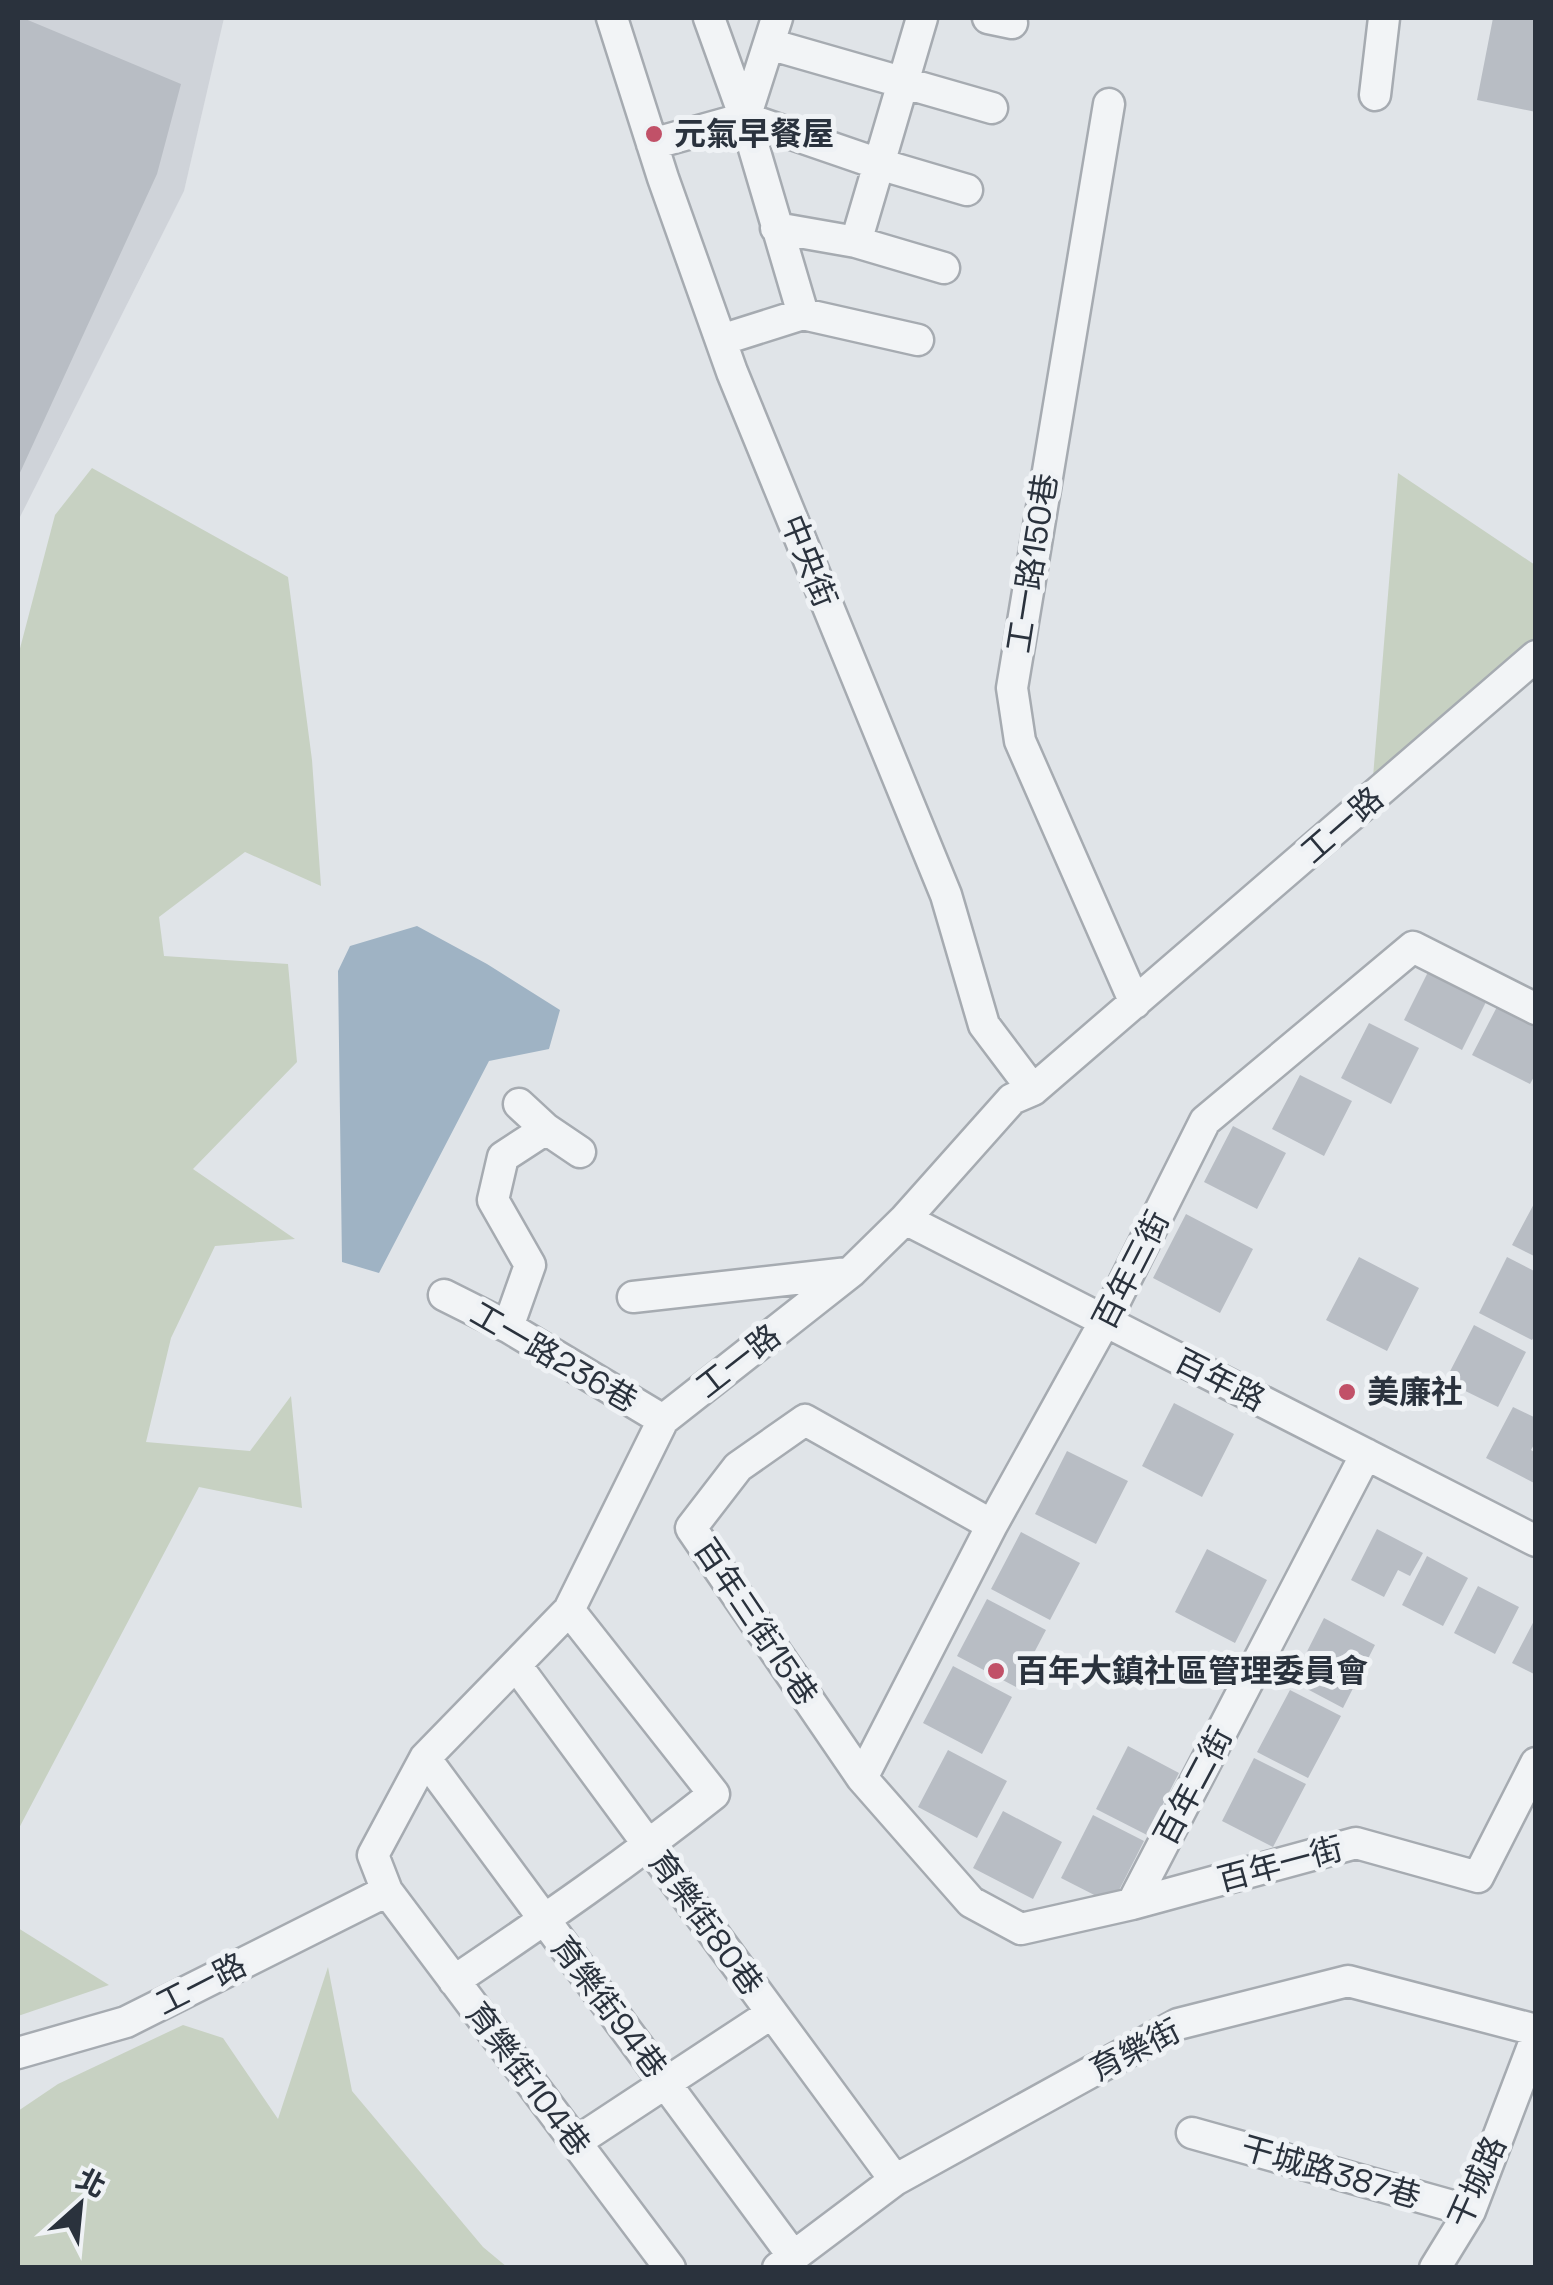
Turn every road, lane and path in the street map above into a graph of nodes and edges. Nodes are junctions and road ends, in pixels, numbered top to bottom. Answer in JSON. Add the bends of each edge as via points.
{"nodes":[{"id":1,"x":612,"y":18,"type":"edge"},
{"id":2,"x":708,"y":18,"type":"edge"},
{"id":3,"x":922,"y":18,"type":"edge"},
{"id":4,"x":1384,"y":18,"type":"edge"},
{"id":5,"x":773,"y":31,"type":"edge"},
{"id":6,"x":902,"y":82,"type":"junction"},
{"id":7,"x":1375,"y":96,"type":"dead end"},
{"id":8,"x":1109,"y":104,"type":"dead end"},
{"id":9,"x":992,"y":108,"type":"dead end"},
{"id":10,"x":745,"y":118,"type":"junction"},
{"id":11,"x":652,"y":144,"type":"junction"},
{"id":12,"x":879,"y":164,"type":"junction"},
{"id":13,"x":967,"y":190,"type":"dead end"},
{"id":14,"x":776,"y":228,"type":"junction"},
{"id":15,"x":856,"y":242,"type":"junction"},
{"id":16,"x":944,"y":268,"type":"dead end"},
{"id":17,"x":803,"y":314,"type":"junction"},
{"id":18,"x":720,"y":340,"type":"junction"},
{"id":19,"x":918,"y":340,"type":"dead end"},
{"id":20,"x":1536,"y":656,"type":"edge"},
{"id":21,"x":1135,"y":1002,"type":"junction"},
{"id":22,"x":1536,"y":1009,"type":"edge"},
{"id":23,"x":1033,"y":1090,"type":"junction"},
{"id":24,"x":519,"y":1104,"type":"dead end"},
{"id":25,"x":546,"y":1129,"type":"junction"},
{"id":26,"x":580,"y":1152,"type":"dead end"},
{"id":27,"x":904,"y":1219,"type":"junction"},
{"id":28,"x":851,"y":1272,"type":"junction"},
{"id":29,"x":444,"y":1295,"type":"dead end"},
{"id":30,"x":633,"y":1297,"type":"dead end"},
{"id":31,"x":1105,"y":1322,"type":"junction"},
{"id":32,"x":508,"y":1328,"type":"junction"},
{"id":33,"x":663,"y":1420,"type":"junction"},
{"id":34,"x":1366,"y":1454,"type":"junction"},
{"id":35,"x":992,"y":1525,"type":"junction"},
{"id":36,"x":1536,"y":1541,"type":"edge"},
{"id":37,"x":569,"y":1610,"type":"junction"},
{"id":38,"x":516,"y":1665,"type":"junction"},
{"id":39,"x":425,"y":1758,"type":"junction"},
{"id":40,"x":1536,"y":1763,"type":"edge"},
{"id":41,"x":862,"y":1778,"type":"junction"},
{"id":42,"x":649,"y":1846,"type":"junction"},
{"id":43,"x":386,"y":1891,"type":"junction"},
{"id":44,"x":1132,"y":1904,"type":"junction"},
{"id":45,"x":545,"y":1920,"type":"junction"},
{"id":46,"x":454,"y":1981,"type":"junction"},
{"id":47,"x":772,"y":2013,"type":"junction"},
{"id":48,"x":1536,"y":2030,"type":"edge"},
{"id":49,"x":1536,"y":2038,"type":"edge"},
{"id":50,"x":18,"y":2053,"type":"edge"},
{"id":51,"x":665,"y":2082,"type":"junction"},
{"id":52,"x":1192,"y":2133,"type":"dead end"},
{"id":53,"x":576,"y":2142,"type":"junction"},
{"id":54,"x":896,"y":2180,"type":"junction"},
{"id":55,"x":1470,"y":2211,"type":"junction"},
{"id":56,"x":786,"y":2262,"type":"edge"},
{"id":57,"x":670,"y":2268,"type":"edge"},
{"id":58,"x":1435,"y":2268,"type":"edge"}],
"edges":[{"from":1,"to":11,"type":"street","name":"中央街"},
{"from":2,"to":10,"type":"street"},
{"from":3,"to":6,"type":"street"},
{"from":4,"to":7,"type":"street"},
{"from":5,"to":6,"type":"street"},
{"from":5,"to":10,"type":"street"},
{"from":6,"to":9,"type":"street"},
{"from":6,"to":12,"type":"street"},
{"from":8,"to":21,"type":"street","name":"工一路150巷","via":[[1012,688],[1020,741]]},
{"from":10,"to":11,"type":"street"},
{"from":10,"to":12,"type":"street"},
{"from":10,"to":14,"type":"street"},
{"from":11,"to":18,"type":"street","name":"中央街"},
{"from":12,"to":13,"type":"street"},
{"from":12,"to":15,"type":"street"},
{"from":14,"to":15,"type":"street"},
{"from":14,"to":17,"type":"street"},
{"from":15,"to":16,"type":"street"},
{"from":17,"to":18,"type":"street"},
{"from":17,"to":19,"type":"street"},
{"from":18,"to":23,"type":"street","name":"中央街","via":[[946,895],[984,1025]]},
{"from":20,"to":21,"type":"street","name":"工一路"},
{"from":21,"to":23,"type":"street","name":"工一路"},
{"from":22,"to":31,"type":"street","name":"百年三街","via":[[1414,946],[1205,1121]]},
{"from":23,"to":27,"type":"street","name":"工一路","via":[[1012,1099]]},
{"from":24,"to":25,"type":"street"},
{"from":25,"to":26,"type":"street"},
{"from":25,"to":32,"type":"street","via":[[503,1157],[493,1200],[530,1265]]},
{"from":27,"to":28,"type":"street","name":"工一路"},
{"from":27,"to":31,"type":"street","name":"百年路"},
{"from":28,"to":30,"type":"street"},
{"from":28,"to":33,"type":"street","name":"工一路"},
{"from":29,"to":32,"type":"street","name":"工一路236巷"},
{"from":31,"to":34,"type":"street","name":"百年路"},
{"from":31,"to":35,"type":"street","name":"百年三街"},
{"from":32,"to":33,"type":"street","name":"工一路236巷"},
{"from":33,"to":37,"type":"street","name":"工一路"},
{"from":34,"to":36,"type":"street","name":"百年路"},
{"from":34,"to":44,"type":"street","name":"百年二街"},
{"from":35,"to":41,"type":"street","name":"百年三街"},
{"from":35,"to":41,"type":"street","name":"百年三街15巷","via":[[804,1420],[738,1467],[691,1528]]},
{"from":37,"to":38,"type":"street","name":"工一路"},
{"from":37,"to":42,"type":"street","via":[[714,1794]]},
{"from":38,"to":39,"type":"street","name":"工一路"},
{"from":38,"to":42,"type":"street","name":"育樂街80巷"},
{"from":39,"to":43,"type":"street","name":"工一路","via":[[373,1855]]},
{"from":39,"to":45,"type":"street","name":"育樂街94巷"},
{"from":40,"to":44,"type":"street","name":"百年一街","via":[[1478,1878],[1356,1843]]},
{"from":41,"to":44,"type":"street","via":[[971,1902],[1021,1929]]},
{"from":42,"to":45,"type":"street"},
{"from":42,"to":47,"type":"street","name":"育樂街80巷"},
{"from":43,"to":46,"type":"street","name":"育樂街104巷"},
{"from":43,"to":50,"type":"street","name":"工一路","via":[[126,2022]]},
{"from":45,"to":46,"type":"street"},
{"from":45,"to":51,"type":"street","name":"育樂街94巷"},
{"from":46,"to":53,"type":"street","name":"育樂街104巷"},
{"from":47,"to":51,"type":"street"},
{"from":47,"to":54,"type":"street","name":"育樂街80巷"},
{"from":48,"to":54,"type":"street","name":"育樂街","via":[[1348,1981],[1178,2024]]},
{"from":49,"to":55,"type":"street","name":"干城路"},
{"from":51,"to":53,"type":"street"},
{"from":51,"to":56,"type":"street","name":"育樂街94巷"},
{"from":52,"to":55,"type":"street","name":"干城路387巷"},
{"from":53,"to":57,"type":"street","name":"育樂街104巷"},
{"from":54,"to":56,"type":"street","name":"育樂街"},
{"from":55,"to":58,"type":"street","name":"干城路"}]}
